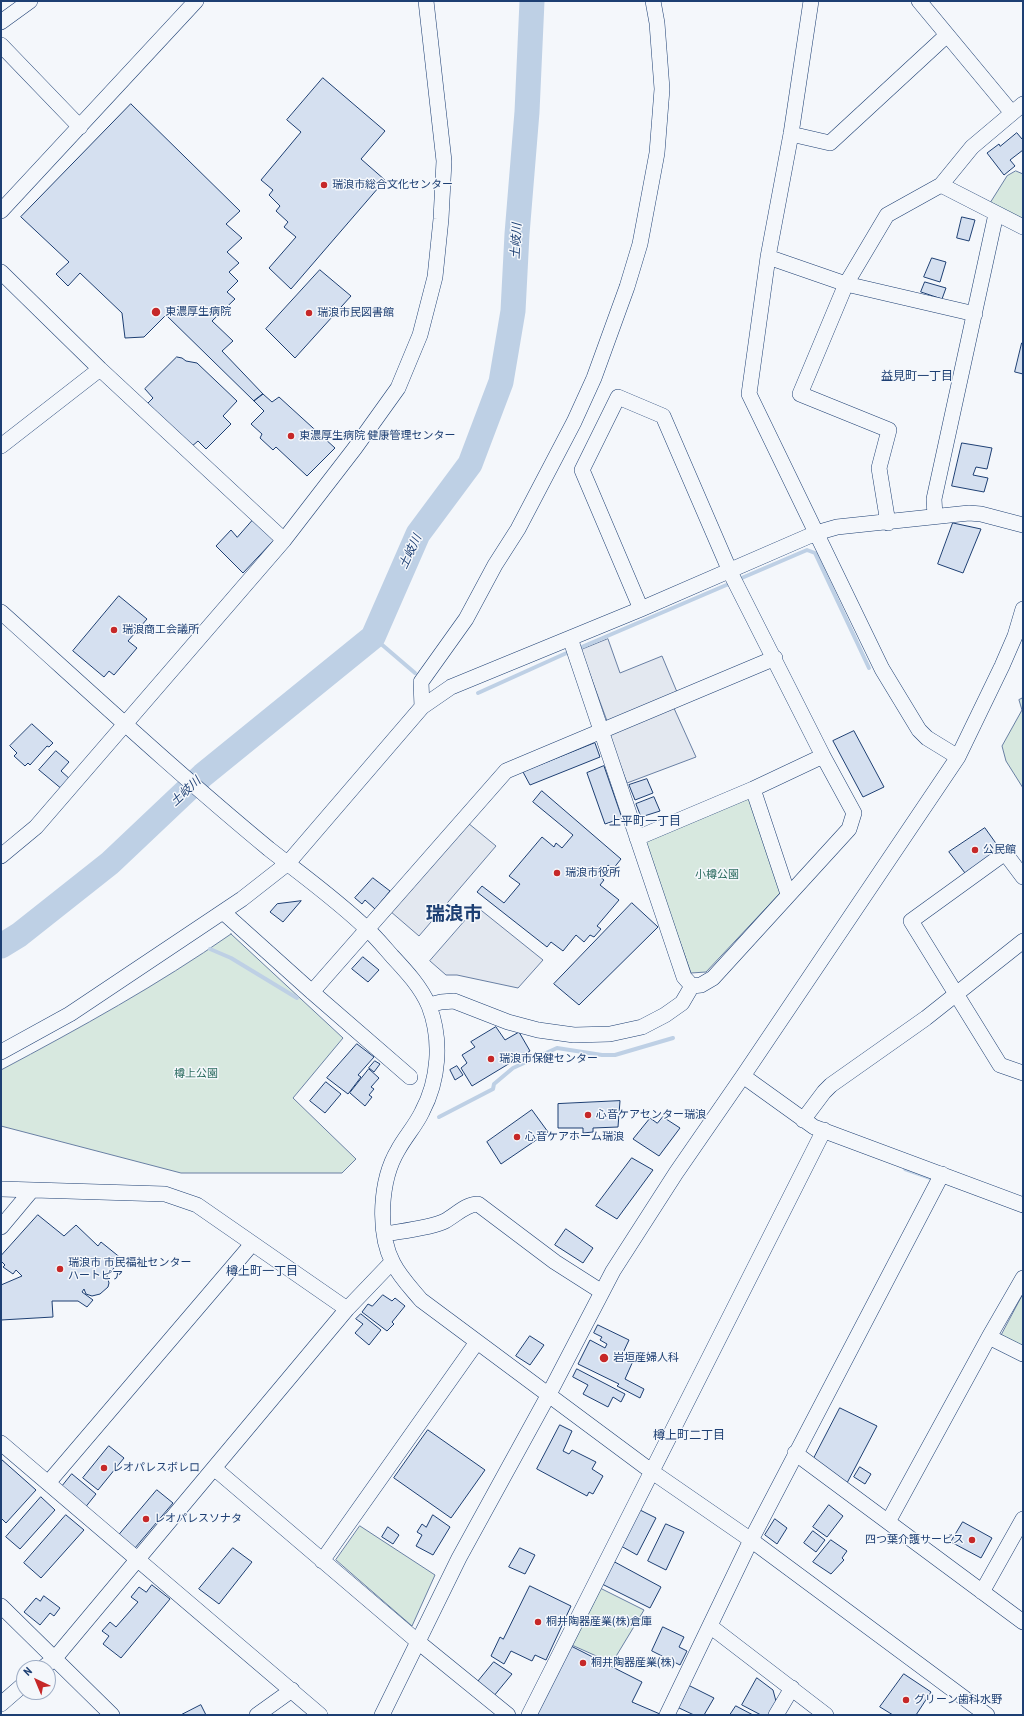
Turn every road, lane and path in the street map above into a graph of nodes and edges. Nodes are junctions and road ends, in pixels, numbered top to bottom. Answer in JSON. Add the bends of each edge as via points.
{"nodes":[{"id":1,"x":30,"y":1,"type":"edge"},
{"id":2,"x":196,"y":1,"type":"edge"},
{"id":3,"x":426,"y":1,"type":"edge"},
{"id":4,"x":653,"y":1,"type":"edge"},
{"id":5,"x":811,"y":1,"type":"edge"},
{"id":6,"x":920,"y":1,"type":"edge"},
{"id":7,"x":1,"y":22,"type":"edge"},
{"id":8,"x":947,"y":35,"type":"junction"},
{"id":9,"x":1,"y":45,"type":"edge"},
{"id":10,"x":1018,"y":109,"type":"edge"},
{"id":11,"x":80,"y":126,"type":"junction"},
{"id":12,"x":791,"y":134,"type":"junction"},
{"id":13,"x":941,"y":185,"type":"junction"},
{"id":14,"x":1,"y":211,"type":"edge"},
{"id":15,"x":996,"y":214,"type":"junction"},
{"id":16,"x":1023,"y":227,"type":"edge"},
{"id":17,"x":768,"y":257,"type":"junction"},
{"id":18,"x":1,"y":272,"type":"edge"},
{"id":19,"x":846,"y":284,"type":"junction"},
{"id":20,"x":975,"y":314,"type":"junction"},
{"id":21,"x":100,"y":369,"type":"junction"},
{"id":22,"x":1,"y":446,"type":"edge"},
{"id":23,"x":935,"y":516,"type":"junction"},
{"id":24,"x":888,"y":522,"type":"junction"},
{"id":25,"x":1023,"y":524,"type":"edge"},
{"id":26,"x":816,"y":533,"type":"junction"},
{"id":27,"x":284,"y":540,"type":"junction"},
{"id":28,"x":733,"y":578,"type":"junction"},
{"id":29,"x":641,"y":609,"type":"junction"},
{"id":30,"x":1023,"y":609,"type":"edge"},
{"id":31,"x":1,"y":612,"type":"edge"},
{"id":32,"x":572,"y":646,"type":"junction"},
{"id":33,"x":774,"y":658,"type":"junction"},
{"id":34,"x":422,"y":707,"type":"junction"},
{"id":35,"x":125,"y":724,"type":"junction"},
{"id":36,"x":602,"y":732,"type":"junction"},
{"id":37,"x":823,"y":756,"type":"junction"},
{"id":38,"x":958,"y":757,"type":"junction"},
{"id":39,"x":753,"y":789,"type":"junction"},
{"id":40,"x":637,"y":838,"type":"junction"},
{"id":41,"x":1,"y":856,"type":"edge"},
{"id":42,"x":288,"y":863,"type":"junction"},
{"id":43,"x":1023,"y":877,"type":"edge"},
{"id":44,"x":788,"y":894,"type":"junction"},
{"id":45,"x":223,"y":912,"type":"junction"},
{"id":46,"x":368,"y":929,"type":"junction"},
{"id":47,"x":1023,"y":941,"type":"edge"},
{"id":48,"x":692,"y":986,"type":"junction"},
{"id":49,"x":312,"y":992,"type":"junction"},
{"id":50,"x":957,"y":994,"type":"junction"},
{"id":51,"x":429,"y":1005,"type":"junction"},
{"id":52,"x":1,"y":1052,"type":"edge"},
{"id":53,"x":1023,"y":1073,"type":"edge"},
{"id":54,"x":743,"y":1076,"type":"junction"},
{"id":55,"x":410,"y":1077,"type":"dead end"},
{"id":56,"x":803,"y":1120,"type":"junction"},
{"id":57,"x":824,"y":1130,"type":"junction"},
{"id":58,"x":942,"y":1174,"type":"junction"},
{"id":59,"x":1,"y":1189,"type":"edge"},
{"id":60,"x":32,"y":1190,"type":"junction"},
{"id":61,"x":1023,"y":1205,"type":"edge"},
{"id":62,"x":1,"y":1227,"type":"edge"},
{"id":63,"x":385,"y":1234,"type":"junction"},
{"id":64,"x":252,"y":1244,"type":"junction"},
{"id":65,"x":392,"y":1262,"type":"junction"},
{"id":66,"x":1023,"y":1278,"type":"edge"},
{"id":67,"x":602,"y":1292,"type":"junction"},
{"id":68,"x":347,"y":1309,"type":"junction"},
{"id":69,"x":989,"y":1337,"type":"junction"},
{"id":70,"x":477,"y":1342,"type":"junction"},
{"id":71,"x":1023,"y":1354,"type":"edge"},
{"id":72,"x":548,"y":1394,"type":"junction"},
{"id":73,"x":1,"y":1443,"type":"edge"},
{"id":74,"x":795,"y":1453,"type":"junction"},
{"id":75,"x":214,"y":1468,"type":"junction"},
{"id":76,"x":651,"y":1471,"type":"junction"},
{"id":77,"x":48,"y":1483,"type":"junction"},
{"id":78,"x":1023,"y":1519,"type":"edge"},
{"id":79,"x":888,"y":1522,"type":"junction"},
{"id":80,"x":750,"y":1540,"type":"junction"},
{"id":81,"x":138,"y":1558,"type":"junction"},
{"id":82,"x":322,"y":1560,"type":"junction"},
{"id":83,"x":982,"y":1592,"type":"junction"},
{"id":84,"x":1,"y":1606,"type":"edge"},
{"id":85,"x":1023,"y":1622,"type":"edge"},
{"id":86,"x":710,"y":1626,"type":"junction"},
{"id":87,"x":417,"y":1641,"type":"junction"},
{"id":88,"x":54,"y":1658,"type":"junction"},
{"id":89,"x":792,"y":1688,"type":"junction"},
{"id":90,"x":292,"y":1690,"type":"junction"},
{"id":91,"x":16,"y":1691,"type":"edge"},
{"id":92,"x":1,"y":1704,"type":"edge"},
{"id":93,"x":112,"y":1715,"type":"edge"},
{"id":94,"x":257,"y":1715,"type":"edge"},
{"id":95,"x":320,"y":1715,"type":"edge"},
{"id":96,"x":382,"y":1715,"type":"edge"},
{"id":97,"x":508,"y":1715,"type":"edge"},
{"id":98,"x":529,"y":1715,"type":"edge"},
{"id":99,"x":667,"y":1715,"type":"edge"},
{"id":100,"x":776,"y":1715,"type":"edge"},
{"id":101,"x":826,"y":1715,"type":"edge"},
{"id":102,"x":986,"y":1715,"type":"edge"}],
"edges":[{"from":1,"to":7,"type":"street"},
{"from":2,"to":11,"type":"street"},
{"from":3,"to":27,"type":"street","via":[[444,161],[435,277],[420,335],[398,388]]},
{"from":4,"to":34,"type":"street","via":[[662,89],[657,153],[640,244],[627,286],[594,378],[574,422],[518,529],[495,565],[466,620],[421,682]]},
{"from":5,"to":12,"type":"street"},
{"from":6,"to":8,"type":"street"},
{"from":8,"to":10,"type":"street"},
{"from":8,"to":12,"type":"street","via":[[830,143]]},
{"from":9,"to":11,"type":"street"},
{"from":10,"to":13,"type":"street","via":[[972,147]]},
{"from":11,"to":14,"type":"street"},
{"from":12,"to":17,"type":"street"},
{"from":13,"to":15,"type":"street"},
{"from":13,"to":19,"type":"street","via":[[887,215]]},
{"from":15,"to":16,"type":"street"},
{"from":15,"to":20,"type":"street"},
{"from":17,"to":19,"type":"street"},
{"from":17,"to":26,"type":"street","via":[[749,394]]},
{"from":18,"to":21,"type":"street"},
{"from":19,"to":20,"type":"street"},
{"from":19,"to":24,"type":"street","via":[[800,394],[889,430],[879,468]]},
{"from":20,"to":23,"type":"street","via":[[934,499]]},
{"from":21,"to":22,"type":"street"},
{"from":21,"to":27,"type":"street"},
{"from":23,"to":24,"type":"street"},
{"from":23,"to":25,"type":"street","via":[[969,512]]},
{"from":24,"to":26,"type":"street","via":[[837,527]]},
{"from":26,"to":28,"type":"street"},
{"from":26,"to":38,"type":"street","via":[[882,669],[908,714],[927,738]]},
{"from":27,"to":35,"type":"street"},
{"from":28,"to":29,"type":"street"},
{"from":28,"to":29,"type":"street","via":[[663,416],[618,397],[582,470]]},
{"from":28,"to":33,"type":"street"},
{"from":29,"to":32,"type":"street"},
{"from":30,"to":38,"type":"street","via":[[1002,666]]},
{"from":31,"to":35,"type":"street"},
{"from":32,"to":34,"type":"street","via":[[451,688]]},
{"from":32,"to":36,"type":"street"},
{"from":33,"to":36,"type":"street"},
{"from":33,"to":37,"type":"street"},
{"from":34,"to":42,"type":"street"},
{"from":35,"to":41,"type":"street","via":[[36,827]]},
{"from":35,"to":42,"type":"street"},
{"from":36,"to":40,"type":"street"},
{"from":36,"to":46,"type":"street","via":[[506,771]]},
{"from":37,"to":39,"type":"street"},
{"from":37,"to":44,"type":"street","via":[[854,813],[849,829]]},
{"from":38,"to":54,"type":"street"},
{"from":39,"to":40,"type":"street"},
{"from":39,"to":44,"type":"street"},
{"from":40,"to":48,"type":"street","via":[[684,977]]},
{"from":42,"to":45,"type":"street"},
{"from":42,"to":46,"type":"street"},
{"from":43,"to":50,"type":"street","via":[[1004,853],[911,921]]},
{"from":44,"to":48,"type":"street","via":[[713,978],[701,985]]},
{"from":45,"to":49,"type":"street"},
{"from":45,"to":52,"type":"street","via":[[70,1014]]},
{"from":46,"to":49,"type":"street"},
{"from":46,"to":51,"type":"street","via":[[416,983]]},
{"from":47,"to":50,"type":"street"},
{"from":48,"to":51,"type":"street","via":[[682,1003],[665,1015],[642,1027],[610,1034],[574,1035],[538,1030],[508,1022],[454,1001]]},
{"from":49,"to":55,"type":"street"},
{"from":50,"to":53,"type":"street","via":[[1000,1065]]},
{"from":50,"to":56,"type":"street","via":[[831,1085]]},
{"from":51,"to":63,"type":"street","via":[[436,1040],[436,1072],[423,1112],[388,1170],[383,1210]]},
{"from":54,"to":56,"type":"street"},
{"from":54,"to":67,"type":"street","via":[[649,1214]]},
{"from":56,"to":57,"type":"street"},
{"from":57,"to":58,"type":"street"},
{"from":57,"to":76,"type":"street"},
{"from":58,"to":61,"type":"street"},
{"from":58,"to":74,"type":"street"},
{"from":59,"to":60,"type":"street"},
{"from":60,"to":62,"type":"street"},
{"from":60,"to":64,"type":"street","via":[[165,1194],[197,1205]]},
{"from":63,"to":65,"type":"street"},
{"from":63,"to":67,"type":"street","via":[[435,1225],[472,1204],[478,1204],[555,1262]]},
{"from":64,"to":68,"type":"street"},
{"from":64,"to":77,"type":"street"},
{"from":65,"to":68,"type":"street"},
{"from":65,"to":70,"type":"street","via":[[420,1300]]},
{"from":66,"to":69,"type":"street"},
{"from":67,"to":72,"type":"street"},
{"from":68,"to":75,"type":"street"},
{"from":69,"to":71,"type":"street"},
{"from":69,"to":79,"type":"street"},
{"from":70,"to":72,"type":"street"},
{"from":70,"to":82,"type":"street"},
{"from":72,"to":76,"type":"street"},
{"from":72,"to":87,"type":"street"},
{"from":73,"to":77,"type":"street"},
{"from":74,"to":79,"type":"street"},
{"from":74,"to":80,"type":"street"},
{"from":75,"to":81,"type":"street"},
{"from":75,"to":82,"type":"street"},
{"from":76,"to":80,"type":"street"},
{"from":76,"to":98,"type":"street"},
{"from":77,"to":81,"type":"street"},
{"from":78,"to":83,"type":"street"},
{"from":79,"to":83,"type":"street"},
{"from":80,"to":86,"type":"street"},
{"from":80,"to":102,"type":"street"},
{"from":81,"to":88,"type":"street"},
{"from":81,"to":90,"type":"street"},
{"from":82,"to":87,"type":"street"},
{"from":83,"to":85,"type":"street"},
{"from":84,"to":88,"type":"street"},
{"from":86,"to":89,"type":"street"},
{"from":86,"to":99,"type":"street"},
{"from":87,"to":96,"type":"street"},
{"from":87,"to":97,"type":"street"},
{"from":88,"to":93,"type":"street"},
{"from":89,"to":100,"type":"street"},
{"from":89,"to":101,"type":"street"},
{"from":90,"to":94,"type":"street"},
{"from":90,"to":95,"type":"street"},
{"from":91,"to":92,"type":"street"}]}
